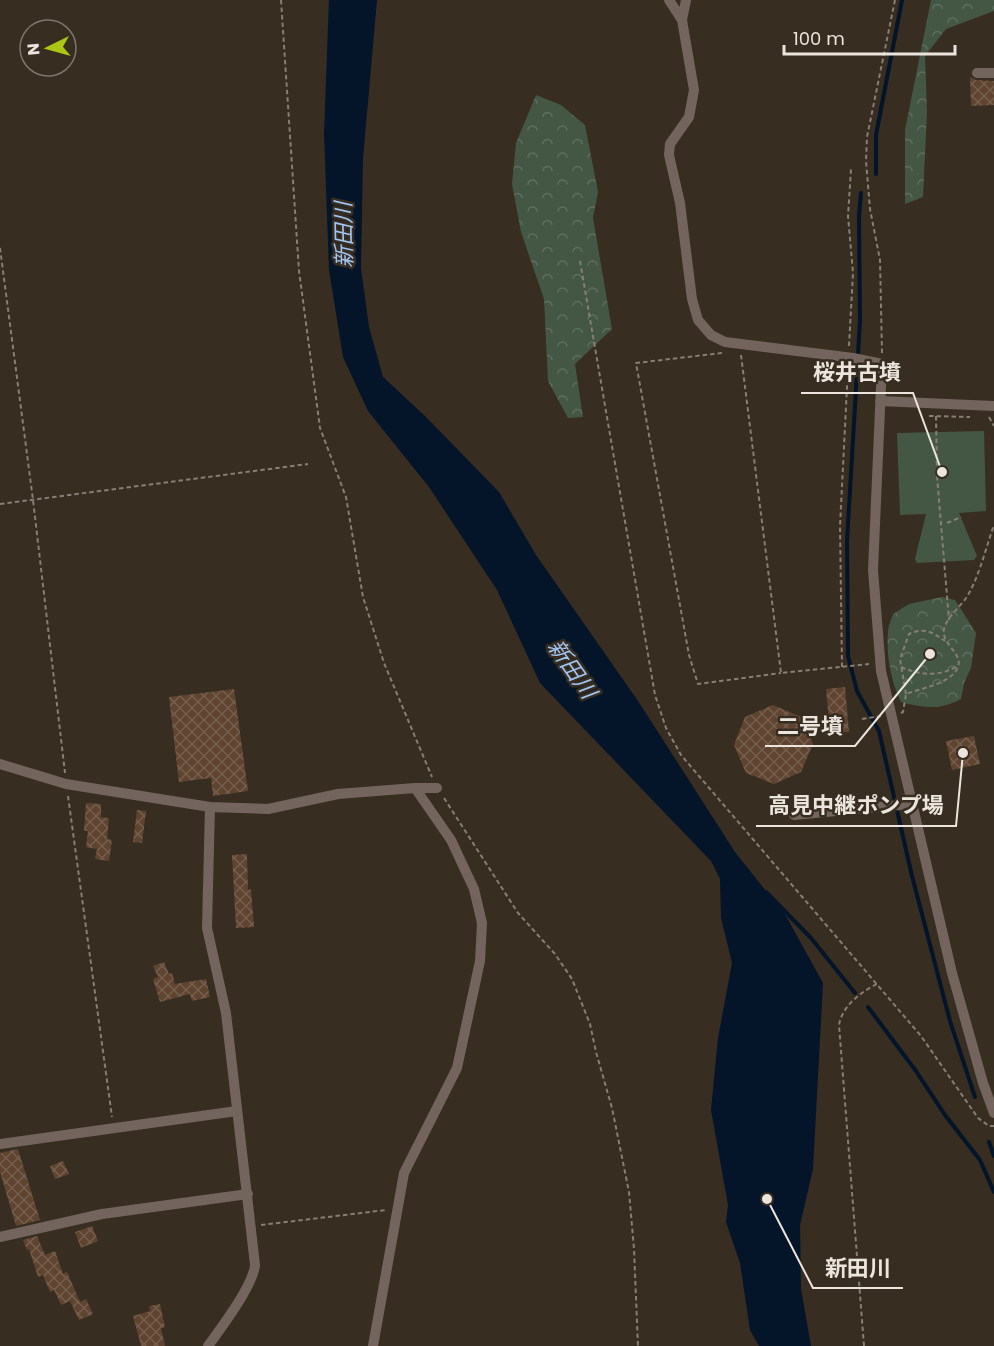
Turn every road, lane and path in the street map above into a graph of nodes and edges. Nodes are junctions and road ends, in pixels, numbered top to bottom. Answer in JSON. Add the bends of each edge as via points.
{"nodes":[{"id":1,"x":281,"y":0,"type":"edge"},
{"id":2,"x":669,"y":0,"type":"edge"},
{"id":3,"x":686,"y":0,"type":"edge"},
{"id":4,"x":895,"y":0,"type":"edge"},
{"id":5,"x":682,"y":20,"type":"junction"},
{"id":6,"x":977,"y":73,"type":"dead end"},
{"id":7,"x":994,"y":73,"type":"edge"},
{"id":8,"x":851,"y":169,"type":"dead end"},
{"id":9,"x":0,"y":248,"type":"edge"},
{"id":10,"x":580,"y":261,"type":"dead end"},
{"id":11,"x":740,"y":344,"type":"junction"},
{"id":12,"x":855,"y":359,"type":"junction"},
{"id":13,"x":882,"y":364,"type":"junction"},
{"id":14,"x":880,"y":401,"type":"junction"},
{"id":15,"x":994,"y":406,"type":"edge"},
{"id":16,"x":929,"y":416,"type":"dead end"},
{"id":17,"x":936,"y":416,"type":"junction"},
{"id":18,"x":979,"y":417,"type":"dead end"},
{"id":19,"x":994,"y":417,"type":"edge"},
{"id":20,"x":994,"y":426,"type":"edge"},
{"id":21,"x":308,"y":464,"type":"dead end"},
{"id":22,"x":33,"y":500,"type":"junction"},
{"id":23,"x":0,"y":504,"type":"edge"},
{"id":24,"x":961,"y":517,"type":"dead end"},
{"id":25,"x":947,"y":523,"type":"dead end"},
{"id":26,"x":994,"y":525,"type":"edge"},
{"id":27,"x":949,"y":620,"type":"junction"},
{"id":28,"x":945,"y":641,"type":"junction"},
{"id":29,"x":867,"y":664,"type":"dead end"},
{"id":30,"x":844,"y":666,"type":"junction"},
{"id":31,"x":958,"y":666,"type":"junction"},
{"id":32,"x":901,"y":667,"type":"junction"},
{"id":33,"x":781,"y":673,"type":"junction"},
{"id":34,"x":906,"y":694,"type":"junction"},
{"id":35,"x":887,"y":715,"type":"junction"},
{"id":36,"x":862,"y":719,"type":"dead end"},
{"id":37,"x":0,"y":764,"type":"edge"},
{"id":38,"x":66,"y":783,"type":"junction"},
{"id":39,"x":415,"y":788,"type":"junction"},
{"id":40,"x":437,"y":788,"type":"junction"},
{"id":41,"x":907,"y":804,"type":"junction"},
{"id":42,"x":210,"y":807,"type":"junction"},
{"id":43,"x":794,"y":815,"type":"dead end"},
{"id":44,"x":877,"y":984,"type":"junction"},
{"id":45,"x":237,"y":1111,"type":"junction"},
{"id":46,"x":994,"y":1113,"type":"edge"},
{"id":47,"x":994,"y":1126,"type":"edge"},
{"id":48,"x":114,"y":1128,"type":"junction"},
{"id":49,"x":0,"y":1144,"type":"edge"},
{"id":50,"x":248,"y":1194,"type":"junction"},
{"id":51,"x":397,"y":1215,"type":"junction"},
{"id":52,"x":250,"y":1226,"type":"junction"},
{"id":53,"x":0,"y":1237,"type":"edge"},
{"id":54,"x":208,"y":1346,"type":"edge"},
{"id":55,"x":373,"y":1346,"type":"edge"},
{"id":56,"x":638,"y":1346,"type":"edge"},
{"id":57,"x":864,"y":1346,"type":"edge"}],
"edges":[{"from":1,"to":40,"type":"path","via":[[299,271],[320,428],[346,497],[363,597],[384,663]]},
{"from":2,"to":5,"type":"street"},
{"from":3,"to":5,"type":"street"},
{"from":4,"to":13,"type":"path","via":[[867,137],[866,161],[882,284]]},
{"from":5,"to":11,"type":"street","via":[[694,90],[689,117],[670,144],[669,155],[680,203],[692,299],[698,320],[711,335]]},
{"from":6,"to":7,"type":"street"},
{"from":8,"to":12,"type":"path","via":[[848,216]]},
{"from":9,"to":22,"type":"path"},
{"from":10,"to":44,"type":"path","via":[[655,695],[666,728],[681,755]]},
{"from":11,"to":12,"type":"street"},
{"from":11,"to":33,"type":"path"},
{"from":11,"to":33,"type":"path","via":[[729,352],[636,363],[689,655],[698,684]]},
{"from":12,"to":13,"type":"street"},
{"from":12,"to":30,"type":"path","via":[[840,526]]},
{"from":13,"to":14,"type":"street"},
{"from":14,"to":15,"type":"street"},
{"from":14,"to":35,"type":"street","via":[[873,570]]},
{"from":16,"to":17,"type":"path"},
{"from":17,"to":18,"type":"path"},
{"from":17,"to":27,"type":"path"},
{"from":19,"to":20,"type":"path","via":[[989,417]]},
{"from":21,"to":22,"type":"path"},
{"from":22,"to":23,"type":"path"},
{"from":22,"to":38,"type":"path"},
{"from":24,"to":25,"type":"path"},
{"from":26,"to":27,"type":"path","via":[[968,595]]},
{"from":27,"to":28,"type":"path","via":[[944,630]]},
{"from":28,"to":31,"type":"path"},
{"from":28,"to":32,"type":"path","via":[[929,630],[909,634]]},
{"from":29,"to":30,"type":"path"},
{"from":30,"to":33,"type":"path"},
{"from":31,"to":32,"type":"path","via":[[937,675]]},
{"from":31,"to":34,"type":"path","via":[[950,676]]},
{"from":32,"to":34,"type":"path"},
{"from":34,"to":35,"type":"path","via":[[903,712]]},
{"from":35,"to":36,"type":"path"},
{"from":35,"to":41,"type":"street"},
{"from":37,"to":38,"type":"street"},
{"from":38,"to":42,"type":"street"},
{"from":38,"to":48,"type":"path"},
{"from":39,"to":40,"type":"street"},
{"from":39,"to":42,"type":"street","via":[[338,794],[268,809]]},
{"from":39,"to":51,"type":"street","via":[[451,840],[474,889],[482,923],[480,961],[457,1068],[404,1173]]},
{"from":40,"to":56,"type":"path","via":[[518,913],[572,979],[585,1008],[612,1108],[629,1192]]},
{"from":41,"to":43,"type":"street"},
{"from":41,"to":46,"type":"street"},
{"from":42,"to":45,"type":"street","via":[[207,928],[226,1013]]},
{"from":44,"to":47,"type":"path","via":[[921,1036],[978,1118]]},
{"from":44,"to":57,"type":"path","via":[[846,1008],[839,1025]]},
{"from":45,"to":48,"type":"street"},
{"from":45,"to":50,"type":"street"},
{"from":48,"to":49,"type":"street"},
{"from":50,"to":52,"type":"street"},
{"from":50,"to":53,"type":"street","via":[[102,1214]]},
{"from":51,"to":52,"type":"path","via":[[383,1209]]},
{"from":51,"to":55,"type":"street"},
{"from":52,"to":54,"type":"street","via":[[255,1269]]}]}
